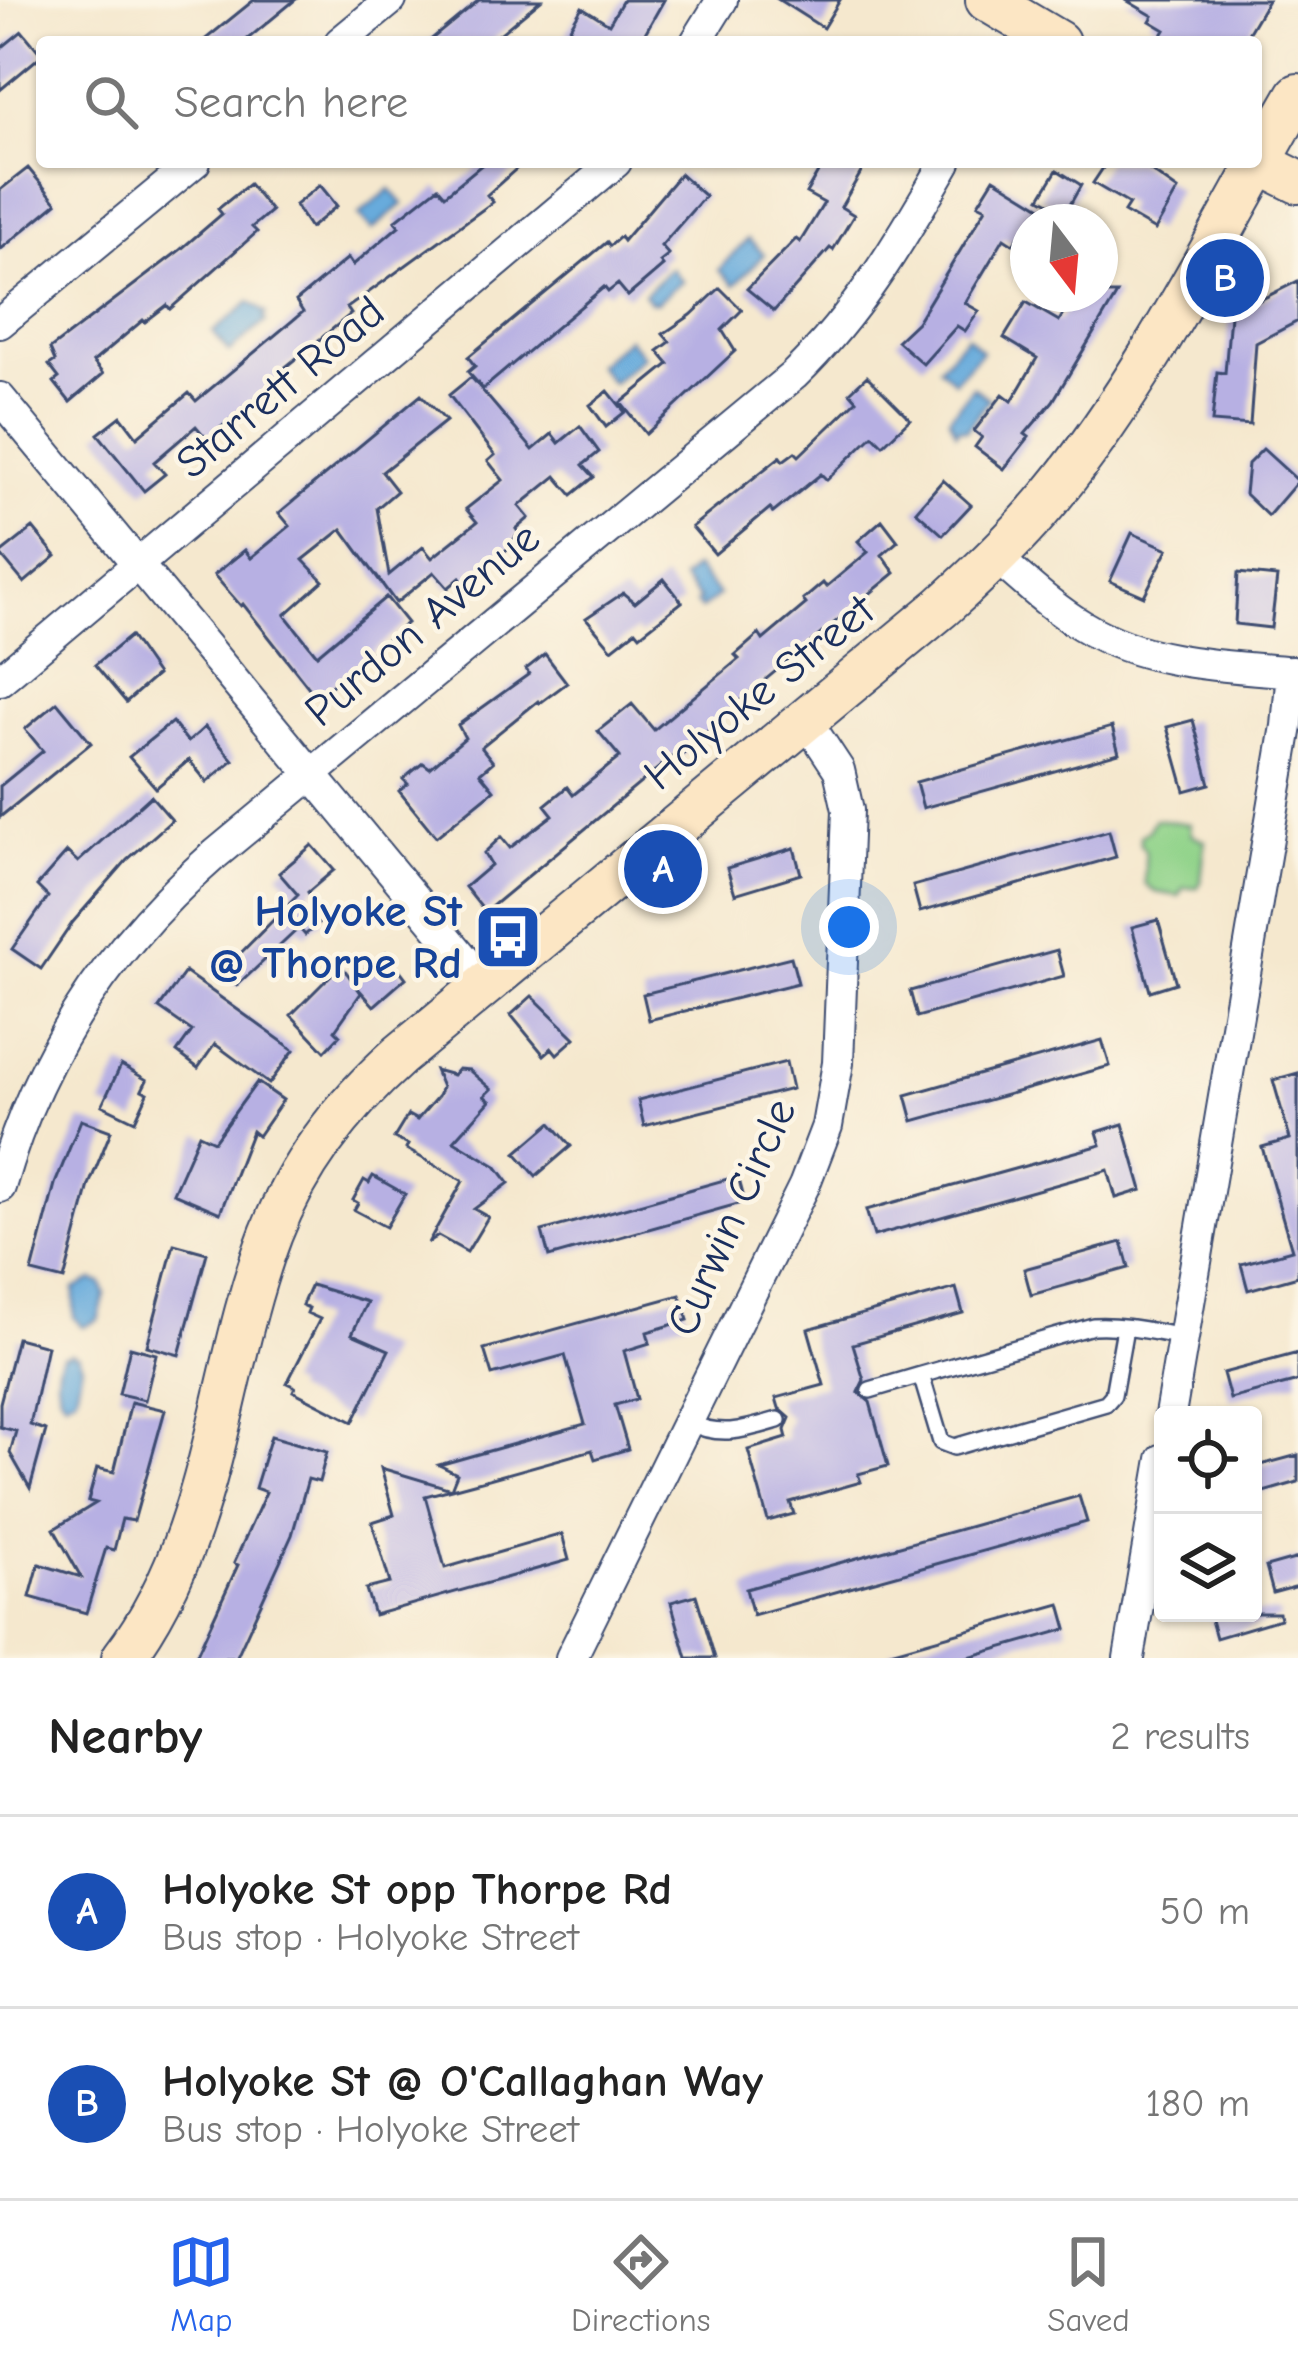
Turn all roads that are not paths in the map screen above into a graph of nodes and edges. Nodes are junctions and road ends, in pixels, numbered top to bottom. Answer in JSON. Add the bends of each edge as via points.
{"nodes":[{"id":1,"x":391,"y":0,"type":"edge"},
{"id":2,"x":722,"y":0,"type":"edge"},
{"id":3,"x":987,"y":0,"type":"edge"},
{"id":4,"x":347,"y":36,"type":"edge"},
{"id":5,"x":700,"y":36,"type":"edge"},
{"id":6,"x":1033,"y":36,"type":"edge"},
{"id":7,"x":1298,"y":95,"type":"edge"},
{"id":8,"x":1262,"y":153,"type":"edge"},
{"id":9,"x":1262,"y":164,"type":"edge"},
{"id":10,"x":188,"y":168,"type":"edge"},
{"id":11,"x":609,"y":168,"type":"edge"},
{"id":12,"x":942,"y":168,"type":"edge"},
{"id":13,"x":1253,"y":168,"type":"edge"},
{"id":14,"x":1298,"y":182,"type":"edge"},
{"id":15,"x":0,"y":323,"type":"edge"},
{"id":16,"x":0,"y":398,"type":"edge"},
{"id":17,"x":996,"y":557,"type":"junction"},
{"id":18,"x":138,"y":564,"type":"junction"},
{"id":19,"x":1295,"y":671,"type":"edge"},
{"id":20,"x":0,"y":680,"type":"edge"},
{"id":21,"x":806,"y":720,"type":"junction"},
{"id":22,"x":311,"y":774,"type":"junction"},
{"id":23,"x":485,"y":984,"type":"junction"},
{"id":24,"x":0,"y":1186,"type":"edge"},
{"id":25,"x":1125,"y":1328,"type":"junction"},
{"id":26,"x":1184,"y":1337,"type":"junction"},
{"id":27,"x":921,"y":1375,"type":"junction"},
{"id":28,"x":870,"y":1390,"type":"dead end"},
{"id":29,"x":1172,"y":1406,"type":"edge"},
{"id":30,"x":778,"y":1420,"type":"dead end"},
{"id":31,"x":687,"y":1422,"type":"junction"},
{"id":32,"x":1154,"y":1512,"type":"edge"},
{"id":33,"x":123,"y":1658,"type":"edge"},
{"id":34,"x":571,"y":1658,"type":"edge"},
{"id":35,"x":1129,"y":1658,"type":"edge"}],
"edges":[{"from":1,"to":4,"type":"street"},
{"from":2,"to":5,"type":"street"},
{"from":3,"to":6,"type":"main road"},
{"from":7,"to":8,"type":"main road","name":"Holyoke Street"},
{"from":9,"to":14,"type":"main road"},
{"from":10,"to":15,"type":"street"},
{"from":11,"to":18,"type":"street","name":"Starrett Road"},
{"from":12,"to":22,"type":"street","name":"Purdon Avenue","via":[[873,285],[794,376]]},
{"from":13,"to":17,"type":"main road","name":"Holyoke Street","via":[[1096,436]]},
{"from":16,"to":18,"type":"street"},
{"from":17,"to":19,"type":"street","via":[[1058,610],[1114,642],[1175,660]]},
{"from":17,"to":21,"type":"main road","name":"Holyoke Street"},
{"from":18,"to":20,"type":"street","name":"Starrett Road"},
{"from":18,"to":22,"type":"street"},
{"from":19,"to":26,"type":"street"},
{"from":21,"to":23,"type":"main road","name":"Holyoke Street"},
{"from":21,"to":31,"type":"street","name":"Curwin Circle","via":[[848,799],[834,1094],[810,1171]]},
{"from":22,"to":23,"type":"street"},
{"from":22,"to":24,"type":"street","name":"Purdon Avenue","via":[[184,882],[109,965],[49,1060]]},
{"from":23,"to":33,"type":"main road","name":"Holyoke Street","via":[[363,1090],[291,1190],[263,1258],[188,1537]]},
{"from":25,"to":26,"type":"lane"},
{"from":25,"to":27,"type":"lane","via":[[1093,1326]]},
{"from":25,"to":27,"type":"lane","via":[[1106,1403],[954,1448],[938,1437]]},
{"from":26,"to":29,"type":"street"},
{"from":27,"to":28,"type":"lane"},
{"from":30,"to":31,"type":"lane","via":[[730,1433]]},
{"from":31,"to":34,"type":"street","name":"Curwin Circle"},
{"from":32,"to":35,"type":"street"}]}
